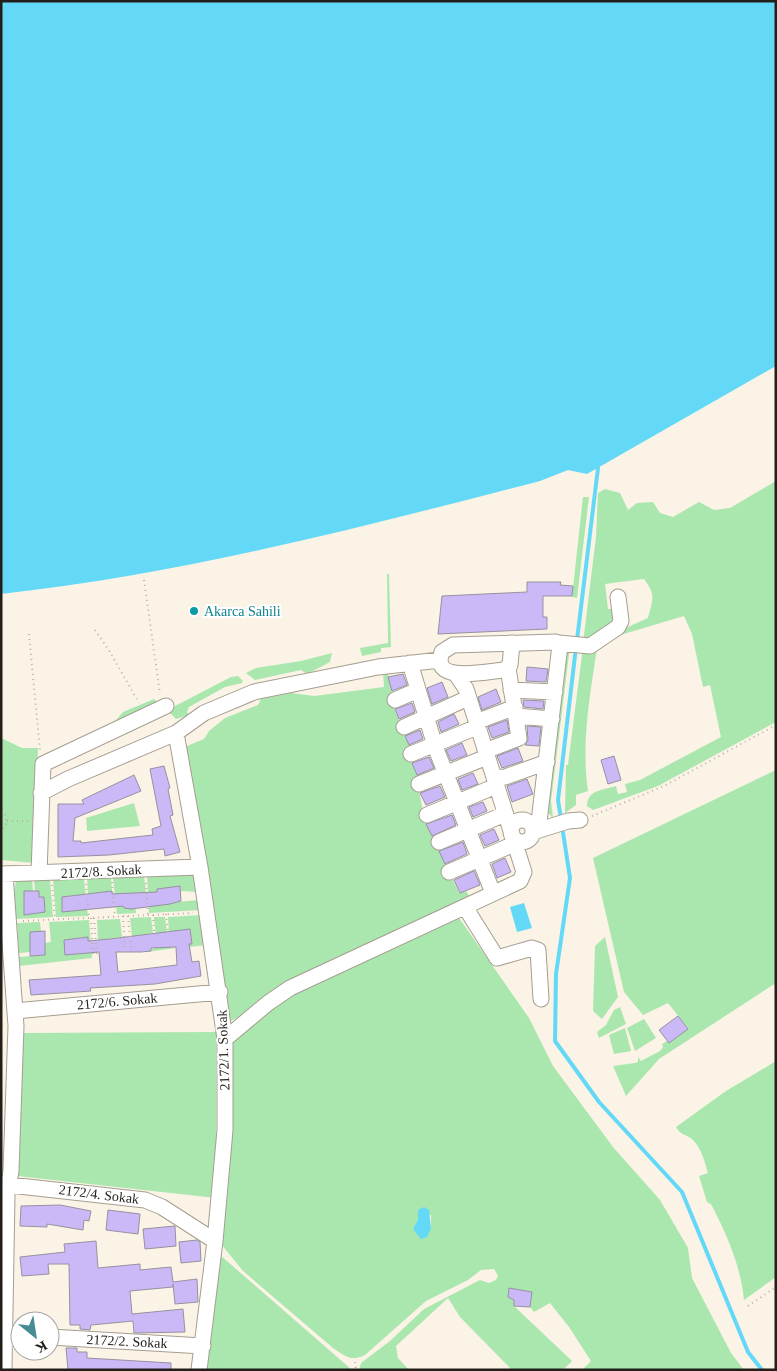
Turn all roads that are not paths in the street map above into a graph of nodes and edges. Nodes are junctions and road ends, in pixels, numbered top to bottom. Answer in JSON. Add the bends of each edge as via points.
{"nodes":[{"id":1,"x":618,"y":597,"type":"dead end"},
{"id":2,"x":512,"y":643,"type":"junction"},
{"id":3,"x":562,"y":643,"type":"junction"},
{"id":4,"x":440,"y":660,"type":"junction"},
{"id":5,"x":410,"y":663,"type":"junction"},
{"id":6,"x":508,"y":668,"type":"junction"},
{"id":7,"x":456,"y":674,"type":"junction"},
{"id":8,"x":418,"y":690,"type":"junction"},
{"id":9,"x":512,"y":690,"type":"junction"},
{"id":10,"x":556,"y":692,"type":"junction"},
{"id":11,"x":468,"y":698,"type":"junction"},
{"id":12,"x":395,"y":700,"type":"dead end"},
{"id":13,"x":164,"y":707,"type":"road end"},
{"id":14,"x":515,"y":712,"type":"junction"},
{"id":15,"x":426,"y":717,"type":"junction"},
{"id":16,"x":552,"y":719,"type":"junction"},
{"id":17,"x":477,"y":724,"type":"junction"},
{"id":18,"x":404,"y":727,"type":"dead end"},
{"id":19,"x":176,"y":733,"type":"junction"},
{"id":20,"x":434,"y":745,"type":"junction"},
{"id":21,"x":411,"y":754,"type":"dead end"},
{"id":22,"x":486,"y":754,"type":"junction"},
{"id":23,"x":547,"y":762,"type":"junction"},
{"id":24,"x":446,"y":774,"type":"junction"},
{"id":25,"x":495,"y":782,"type":"junction"},
{"id":26,"x":419,"y":784,"type":"dead end"},
{"id":27,"x":41,"y":793,"type":"junction"},
{"id":28,"x":457,"y":802,"type":"junction"},
{"id":29,"x":505,"y":814,"type":"junction"},
{"id":30,"x":427,"y":815,"type":"dead end"},
{"id":31,"x":567,"y":822,"type":"road end"},
{"id":32,"x":468,"y":830,"type":"junction"},
{"id":33,"x":536,"y":831,"type":"junction"},
{"id":34,"x":513,"y":839,"type":"junction"},
{"id":35,"x":439,"y":842,"type":"dead end"},
{"id":36,"x":479,"y":859,"type":"junction"},
{"id":37,"x":200,"y":867,"type":"junction"},
{"id":38,"x":449,"y":872,"type":"dead end"},
{"id":39,"x":45,"y":873,"type":"junction"},
{"id":40,"x":3,"y":874,"type":"edge"},
{"id":41,"x":493,"y":893,"type":"junction"},
{"id":42,"x":465,"y":907,"type":"junction"},
{"id":43,"x":220,"y":992,"type":"junction"},
{"id":44,"x":541,"y":999,"type":"dead end"},
{"id":45,"x":15,"y":1011,"type":"junction"},
{"id":46,"x":9,"y":1027,"type":"edge"},
{"id":47,"x":225,"y":1039,"type":"junction"},
{"id":48,"x":5,"y":1184,"type":"edge"},
{"id":49,"x":215,"y":1241,"type":"junction"},
{"id":50,"x":60,"y":1338,"type":"edge"},
{"id":51,"x":3,"y":1342,"type":"edge"},
{"id":52,"x":203,"y":1346,"type":"junction"},
{"id":53,"x":4,"y":1370,"type":"edge"},
{"id":54,"x":199,"y":1370,"type":"edge"}],
"edges":[{"from":1,"to":3,"type":"street","via":[[619,626],[590,646]]},
{"from":2,"to":3,"type":"street"},
{"from":2,"to":4,"type":"street","via":[[453,645],[442,652]]},
{"from":2,"to":6,"type":"street"},
{"from":3,"to":10,"type":"street"},
{"from":4,"to":5,"type":"street"},
{"from":4,"to":7,"type":"street","via":[[447,672]]},
{"from":5,"to":8,"type":"street"},
{"from":5,"to":19,"type":"street","via":[[254,692],[204,713]]},
{"from":6,"to":7,"type":"street"},
{"from":6,"to":9,"type":"street"},
{"from":7,"to":11,"type":"street"},
{"from":8,"to":12,"type":"street"},
{"from":8,"to":15,"type":"street"},
{"from":9,"to":10,"type":"street"},
{"from":9,"to":14,"type":"street"},
{"from":10,"to":16,"type":"street"},
{"from":11,"to":15,"type":"street"},
{"from":11,"to":17,"type":"street"},
{"from":13,"to":27,"type":"street","via":[[48,760],[43,764]]},
{"from":14,"to":16,"type":"street"},
{"from":14,"to":17,"type":"street"},
{"from":14,"to":22,"type":"street","via":[[518,740]]},
{"from":15,"to":18,"type":"street"},
{"from":15,"to":20,"type":"street"},
{"from":16,"to":23,"type":"street"},
{"from":17,"to":20,"type":"street"},
{"from":17,"to":22,"type":"street"},
{"from":19,"to":27,"type":"street","via":[[68,778]]},
{"from":19,"to":37,"type":"street","name":"2172/1. Sokak"},
{"from":20,"to":21,"type":"street"},
{"from":20,"to":24,"type":"street"},
{"from":22,"to":24,"type":"street"},
{"from":22,"to":25,"type":"street"},
{"from":23,"to":25,"type":"street"},
{"from":23,"to":33,"type":"street"},
{"from":24,"to":26,"type":"street"},
{"from":24,"to":28,"type":"street"},
{"from":25,"to":28,"type":"street"},
{"from":25,"to":29,"type":"street"},
{"from":27,"to":39,"type":"street"},
{"from":28,"to":30,"type":"street"},
{"from":28,"to":32,"type":"street"},
{"from":29,"to":32,"type":"street"},
{"from":29,"to":34,"type":"street"},
{"from":31,"to":33,"type":"street"},
{"from":32,"to":35,"type":"street"},
{"from":32,"to":36,"type":"street"},
{"from":33,"to":34,"type":"street","via":[[520,820],[512,827]]},
{"from":34,"to":36,"type":"street"},
{"from":34,"to":41,"type":"street","via":[[523,878]]},
{"from":36,"to":38,"type":"street"},
{"from":36,"to":41,"type":"street"},
{"from":37,"to":39,"type":"street","name":"2172/8. Sokak"},
{"from":37,"to":43,"type":"street","name":"2172/1. Sokak"},
{"from":39,"to":40,"type":"street","name":"2172/8. Sokak"},
{"from":40,"to":45,"type":"street"},
{"from":41,"to":42,"type":"street"},
{"from":42,"to":44,"type":"street","via":[[497,958],[532,948],[538,950]]},
{"from":42,"to":47,"type":"street","via":[[290,988]]},
{"from":43,"to":45,"type":"street","name":"2172/6. Sokak"},
{"from":43,"to":47,"type":"street","name":"2172/1. Sokak"},
{"from":45,"to":46,"type":"street"},
{"from":46,"to":48,"type":"street"},
{"from":47,"to":49,"type":"street","name":"2172/1. Sokak","via":[[224,1130]]},
{"from":48,"to":49,"type":"street","name":"2172/4. Sokak","via":[[145,1200],[162,1207]]},
{"from":48,"to":51,"type":"street"},
{"from":49,"to":52,"type":"street","name":"2172/1. Sokak"},
{"from":50,"to":52,"type":"street","name":"2172/2. Sokak"},
{"from":51,"to":53,"type":"street"},
{"from":52,"to":54,"type":"street","name":"2172/1. Sokak"}]}
